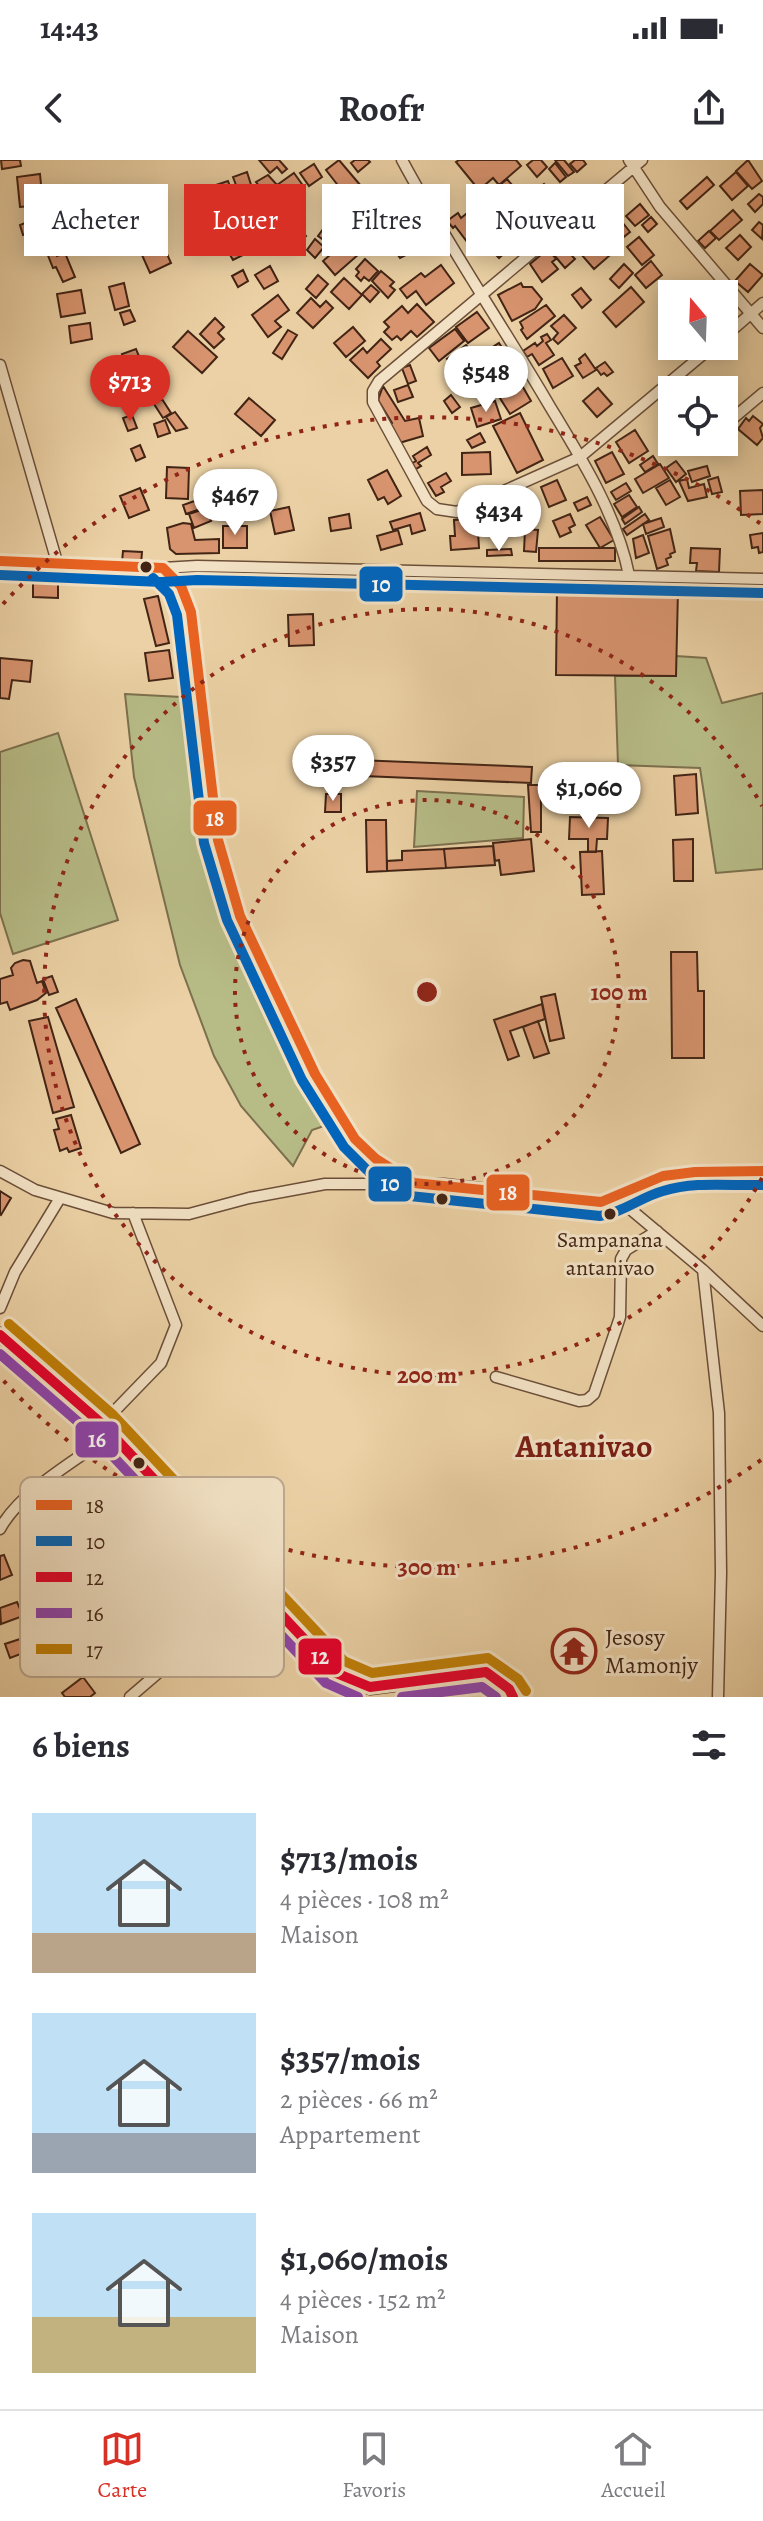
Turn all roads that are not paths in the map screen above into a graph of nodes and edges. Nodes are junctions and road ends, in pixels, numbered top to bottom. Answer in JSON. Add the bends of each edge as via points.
{"nodes":[{"id":1,"x":402,"y":160,"type":"edge"},
{"id":2,"x":635,"y":162,"type":"edge"},
{"id":3,"x":483,"y":294,"type":"junction"},
{"id":4,"x":763,"y":303,"type":"edge"},
{"id":5,"x":751,"y":314,"type":"junction"},
{"id":6,"x":738,"y":325,"type":"edge"},
{"id":7,"x":763,"y":328,"type":"edge"},
{"id":8,"x":696,"y":360,"type":"edge"},
{"id":9,"x":0,"y":365,"type":"edge"},
{"id":10,"x":763,"y":393,"type":"edge"},
{"id":11,"x":738,"y":414,"type":"edge"},
{"id":12,"x":580,"y":457,"type":"junction"},
{"id":13,"x":0,"y":561,"type":"edge"},
{"id":14,"x":57,"y":562,"type":"junction"},
{"id":15,"x":163,"y":568,"type":"junction"},
{"id":16,"x":629,"y":575,"type":"junction"},
{"id":17,"x":763,"y":579,"type":"edge"},
{"id":18,"x":0,"y":1171,"type":"edge"},
{"id":19,"x":763,"y":1171,"type":"edge"},
{"id":20,"x":414,"y":1183,"type":"junction"},
{"id":21,"x":60,"y":1198,"type":"junction"},
{"id":22,"x":617,"y":1198,"type":"junction"},
{"id":23,"x":133,"y":1213,"type":"junction"},
{"id":24,"x":657,"y":1231,"type":"junction"},
{"id":25,"x":703,"y":1270,"type":"junction"},
{"id":26,"x":0,"y":1308,"type":"edge"},
{"id":27,"x":763,"y":1326,"type":"edge"},
{"id":28,"x":0,"y":1335,"type":"edge"},
{"id":29,"x":496,"y":1377,"type":"dead end"},
{"id":30,"x":107,"y":1429,"type":"junction"},
{"id":31,"x":50,"y":1477,"type":"edge"},
{"id":32,"x":152,"y":1477,"type":"edge"},
{"id":33,"x":20,"y":1504,"type":"edge"},
{"id":34,"x":0,"y":1529,"type":"edge"},
{"id":35,"x":284,"y":1617,"type":"edge"},
{"id":36,"x":153,"y":1677,"type":"edge"},
{"id":37,"x":366,"y":1692,"type":"edge"},
{"id":38,"x":130,"y":1697,"type":"edge"},
{"id":39,"x":513,"y":1697,"type":"edge"},
{"id":40,"x":718,"y":1697,"type":"edge"}],
"edges":[{"from":1,"to":3,"type":"street"},
{"from":2,"to":3,"type":"street"},
{"from":2,"to":5,"type":"street","via":[[660,207]]},
{"from":3,"to":12,"type":"street"},
{"from":3,"to":12,"type":"street","via":[[373,391],[380,420],[427,501],[448,513],[468,509]]},
{"from":4,"to":5,"type":"street"},
{"from":5,"to":6,"type":"street"},
{"from":5,"to":7,"type":"street"},
{"from":8,"to":12,"type":"street"},
{"from":9,"to":14,"type":"street"},
{"from":10,"to":11,"type":"street"},
{"from":12,"to":16,"type":"street","via":[[619,540]]},
{"from":13,"to":14,"type":"street"},
{"from":14,"to":15,"type":"street"},
{"from":15,"to":16,"type":"street"},
{"from":15,"to":20,"type":"street","via":[[181,586],[191,612],[218,840],[240,916],[342,1120],[376,1159]]},
{"from":16,"to":17,"type":"street"},
{"from":18,"to":21,"type":"street"},
{"from":19,"to":22,"type":"street","via":[[672,1174]]},
{"from":20,"to":22,"type":"street","via":[[601,1202]]},
{"from":20,"to":23,"type":"street","via":[[325,1184],[189,1214]]},
{"from":21,"to":23,"type":"street","via":[[113,1213]]},
{"from":21,"to":26,"type":"street","via":[[15,1272]]},
{"from":22,"to":24,"type":"street"},
{"from":23,"to":30,"type":"street","via":[[176,1325],[161,1363]]},
{"from":24,"to":25,"type":"street"},
{"from":24,"to":29,"type":"street","via":[[626,1250],[621,1259],[620,1317],[594,1394],[579,1401]]},
{"from":25,"to":27,"type":"street"},
{"from":25,"to":40,"type":"street","via":[[719,1413]]},
{"from":28,"to":30,"type":"main road"},
{"from":30,"to":31,"type":"street"},
{"from":30,"to":32,"type":"main road"},
{"from":33,"to":34,"type":"street"},
{"from":35,"to":37,"type":"main road","via":[[336,1673]]},
{"from":36,"to":38,"type":"street"},
{"from":37,"to":39,"type":"main road","via":[[486,1672]]}]}
